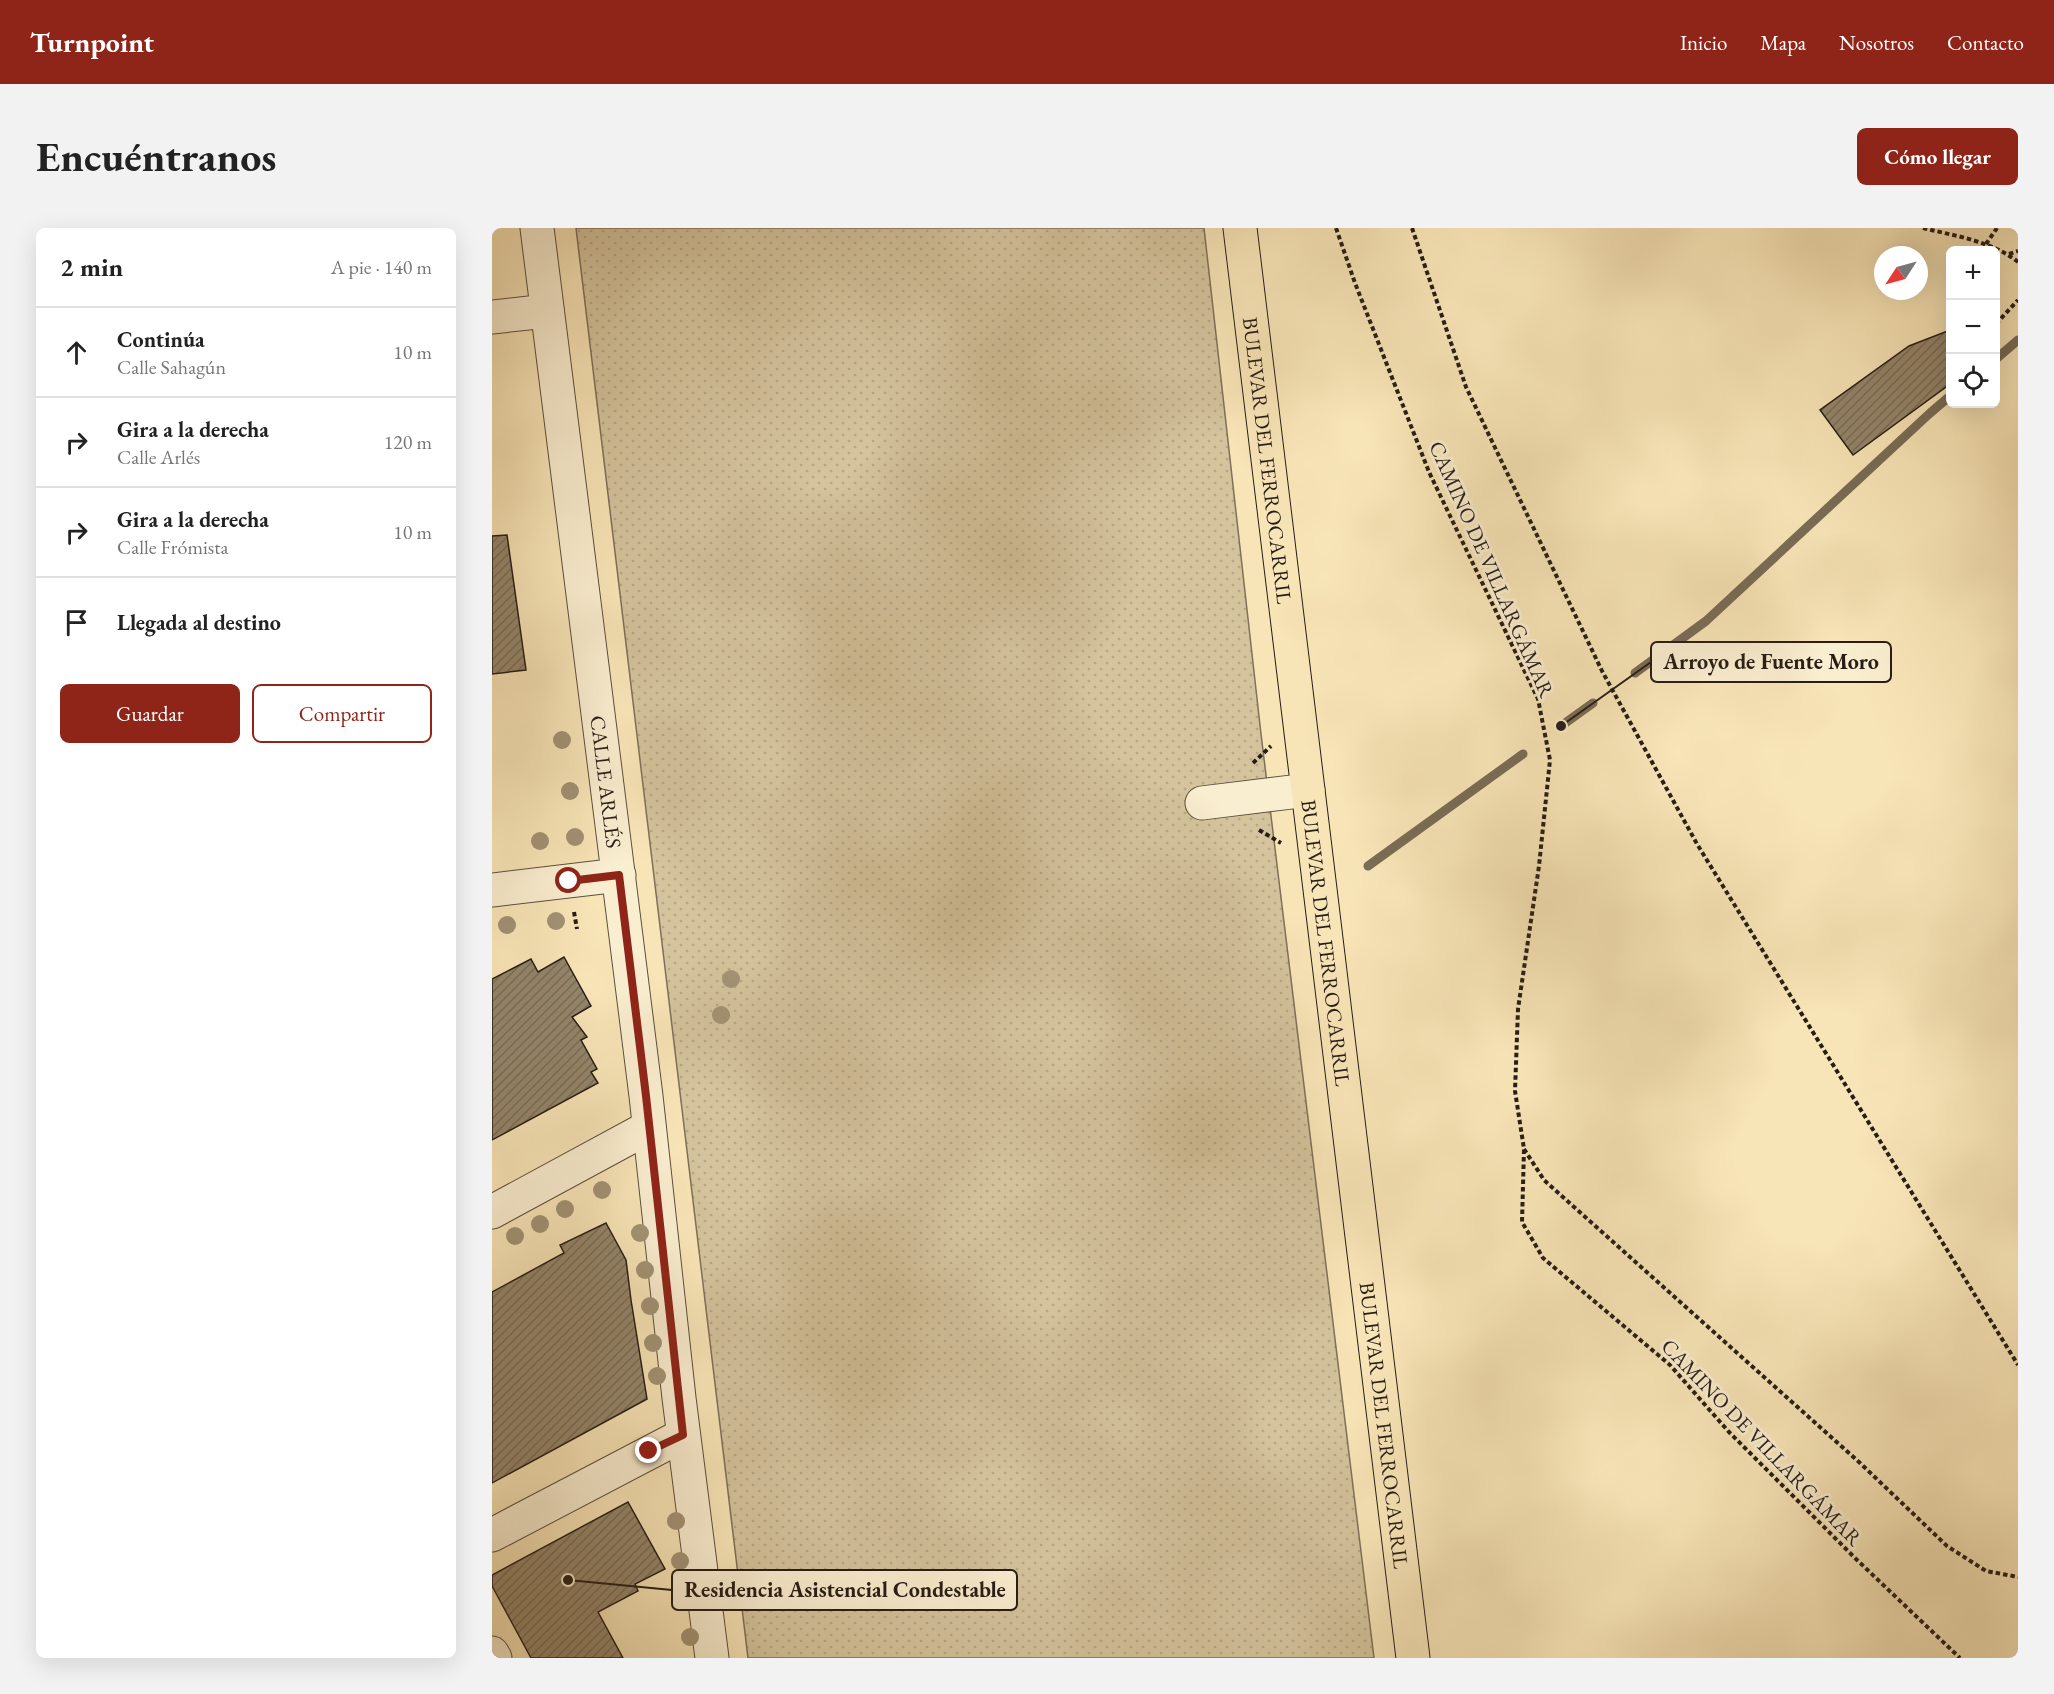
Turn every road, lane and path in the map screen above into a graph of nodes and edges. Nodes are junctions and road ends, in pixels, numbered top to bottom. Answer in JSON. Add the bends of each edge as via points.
{"nodes":[{"id":1,"x":537,"y":228,"type":"edge"},
{"id":2,"x":1240,"y":228,"type":"edge"},
{"id":3,"x":1336,"y":228,"type":"edge"},
{"id":4,"x":1412,"y":228,"type":"edge"},
{"id":5,"x":1923,"y":228,"type":"edge"},
{"id":6,"x":1997,"y":228,"type":"edge"},
{"id":7,"x":1986,"y":244,"type":"junction"},
{"id":8,"x":2018,"y":251,"type":"edge"},
{"id":9,"x":2009,"y":254,"type":"junction"},
{"id":10,"x":2018,"y":262,"type":"edge"},
{"id":11,"x":2018,"y":300,"type":"edge"},
{"id":12,"x":547,"y":311,"type":"junction"},
{"id":13,"x":492,"y":317,"type":"edge"},
{"id":14,"x":2000,"y":320,"type":"edge"},
{"id":15,"x":1308,"y":790,"type":"junction"},
{"id":16,"x":1202,"y":803,"type":"dead end"},
{"id":17,"x":619,"y":875,"type":"junction"},
{"id":18,"x":492,"y":890,"type":"edge"},
{"id":19,"x":649,"y":1127,"type":"junction"},
{"id":20,"x":1524,"y":1149,"type":"junction"},
{"id":21,"x":492,"y":1212,"type":"edge"},
{"id":22,"x":2018,"y":1365,"type":"edge"},
{"id":23,"x":683,"y":1435,"type":"junction"},
{"id":24,"x":492,"y":1535,"type":"edge"},
{"id":25,"x":2018,"y":1577,"type":"edge"},
{"id":26,"x":492,"y":1653,"type":"edge"},
{"id":27,"x":495,"y":1658,"type":"edge"},
{"id":28,"x":712,"y":1658,"type":"edge"},
{"id":29,"x":1413,"y":1658,"type":"edge"},
{"id":30,"x":1960,"y":1658,"type":"edge"}],
"edges":[{"from":1,"to":12,"type":"street","name":"CALLE ARLÉS"},
{"from":2,"to":15,"type":"main road","name":"BULEVAR DEL FERROCARRIL"},
{"from":3,"to":20,"type":"path","name":"CAMINO DE VILLARGÁMAR","via":[[1429,472],[1538,699],[1550,760],[1518,1009],[1515,1091]]},
{"from":4,"to":22,"type":"path","via":[[1466,387],[1602,671],[1697,844]]},
{"from":5,"to":7,"type":"path"},
{"from":6,"to":7,"type":"path"},
{"from":7,"to":9,"type":"path"},
{"from":8,"to":9,"type":"path"},
{"from":9,"to":10,"type":"path"},
{"from":11,"to":14,"type":"path"},
{"from":12,"to":13,"type":"street"},
{"from":12,"to":17,"type":"street","name":"CALLE ARLÉS"},
{"from":15,"to":16,"type":"street"},
{"from":15,"to":29,"type":"main road","name":"BULEVAR DEL FERROCARRIL"},
{"from":17,"to":18,"type":"street"},
{"from":17,"to":19,"type":"street","name":"CALLE ARLÉS"},
{"from":19,"to":21,"type":"street"},
{"from":19,"to":23,"type":"street","name":"CALLE ARLÉS"},
{"from":20,"to":25,"type":"path","name":"CAMINO DE VILLARGÁMAR","via":[[1544,1180],[1947,1546],[1986,1571]]},
{"from":20,"to":30,"type":"path","name":"CAMINO DE VILLARGÁMAR","via":[[1522,1222],[1543,1258],[1670,1365],[1737,1440]]},
{"from":23,"to":24,"type":"street"},
{"from":23,"to":28,"type":"street","name":"CALLE ARLÉS"},
{"from":26,"to":27,"type":"street"}]}
